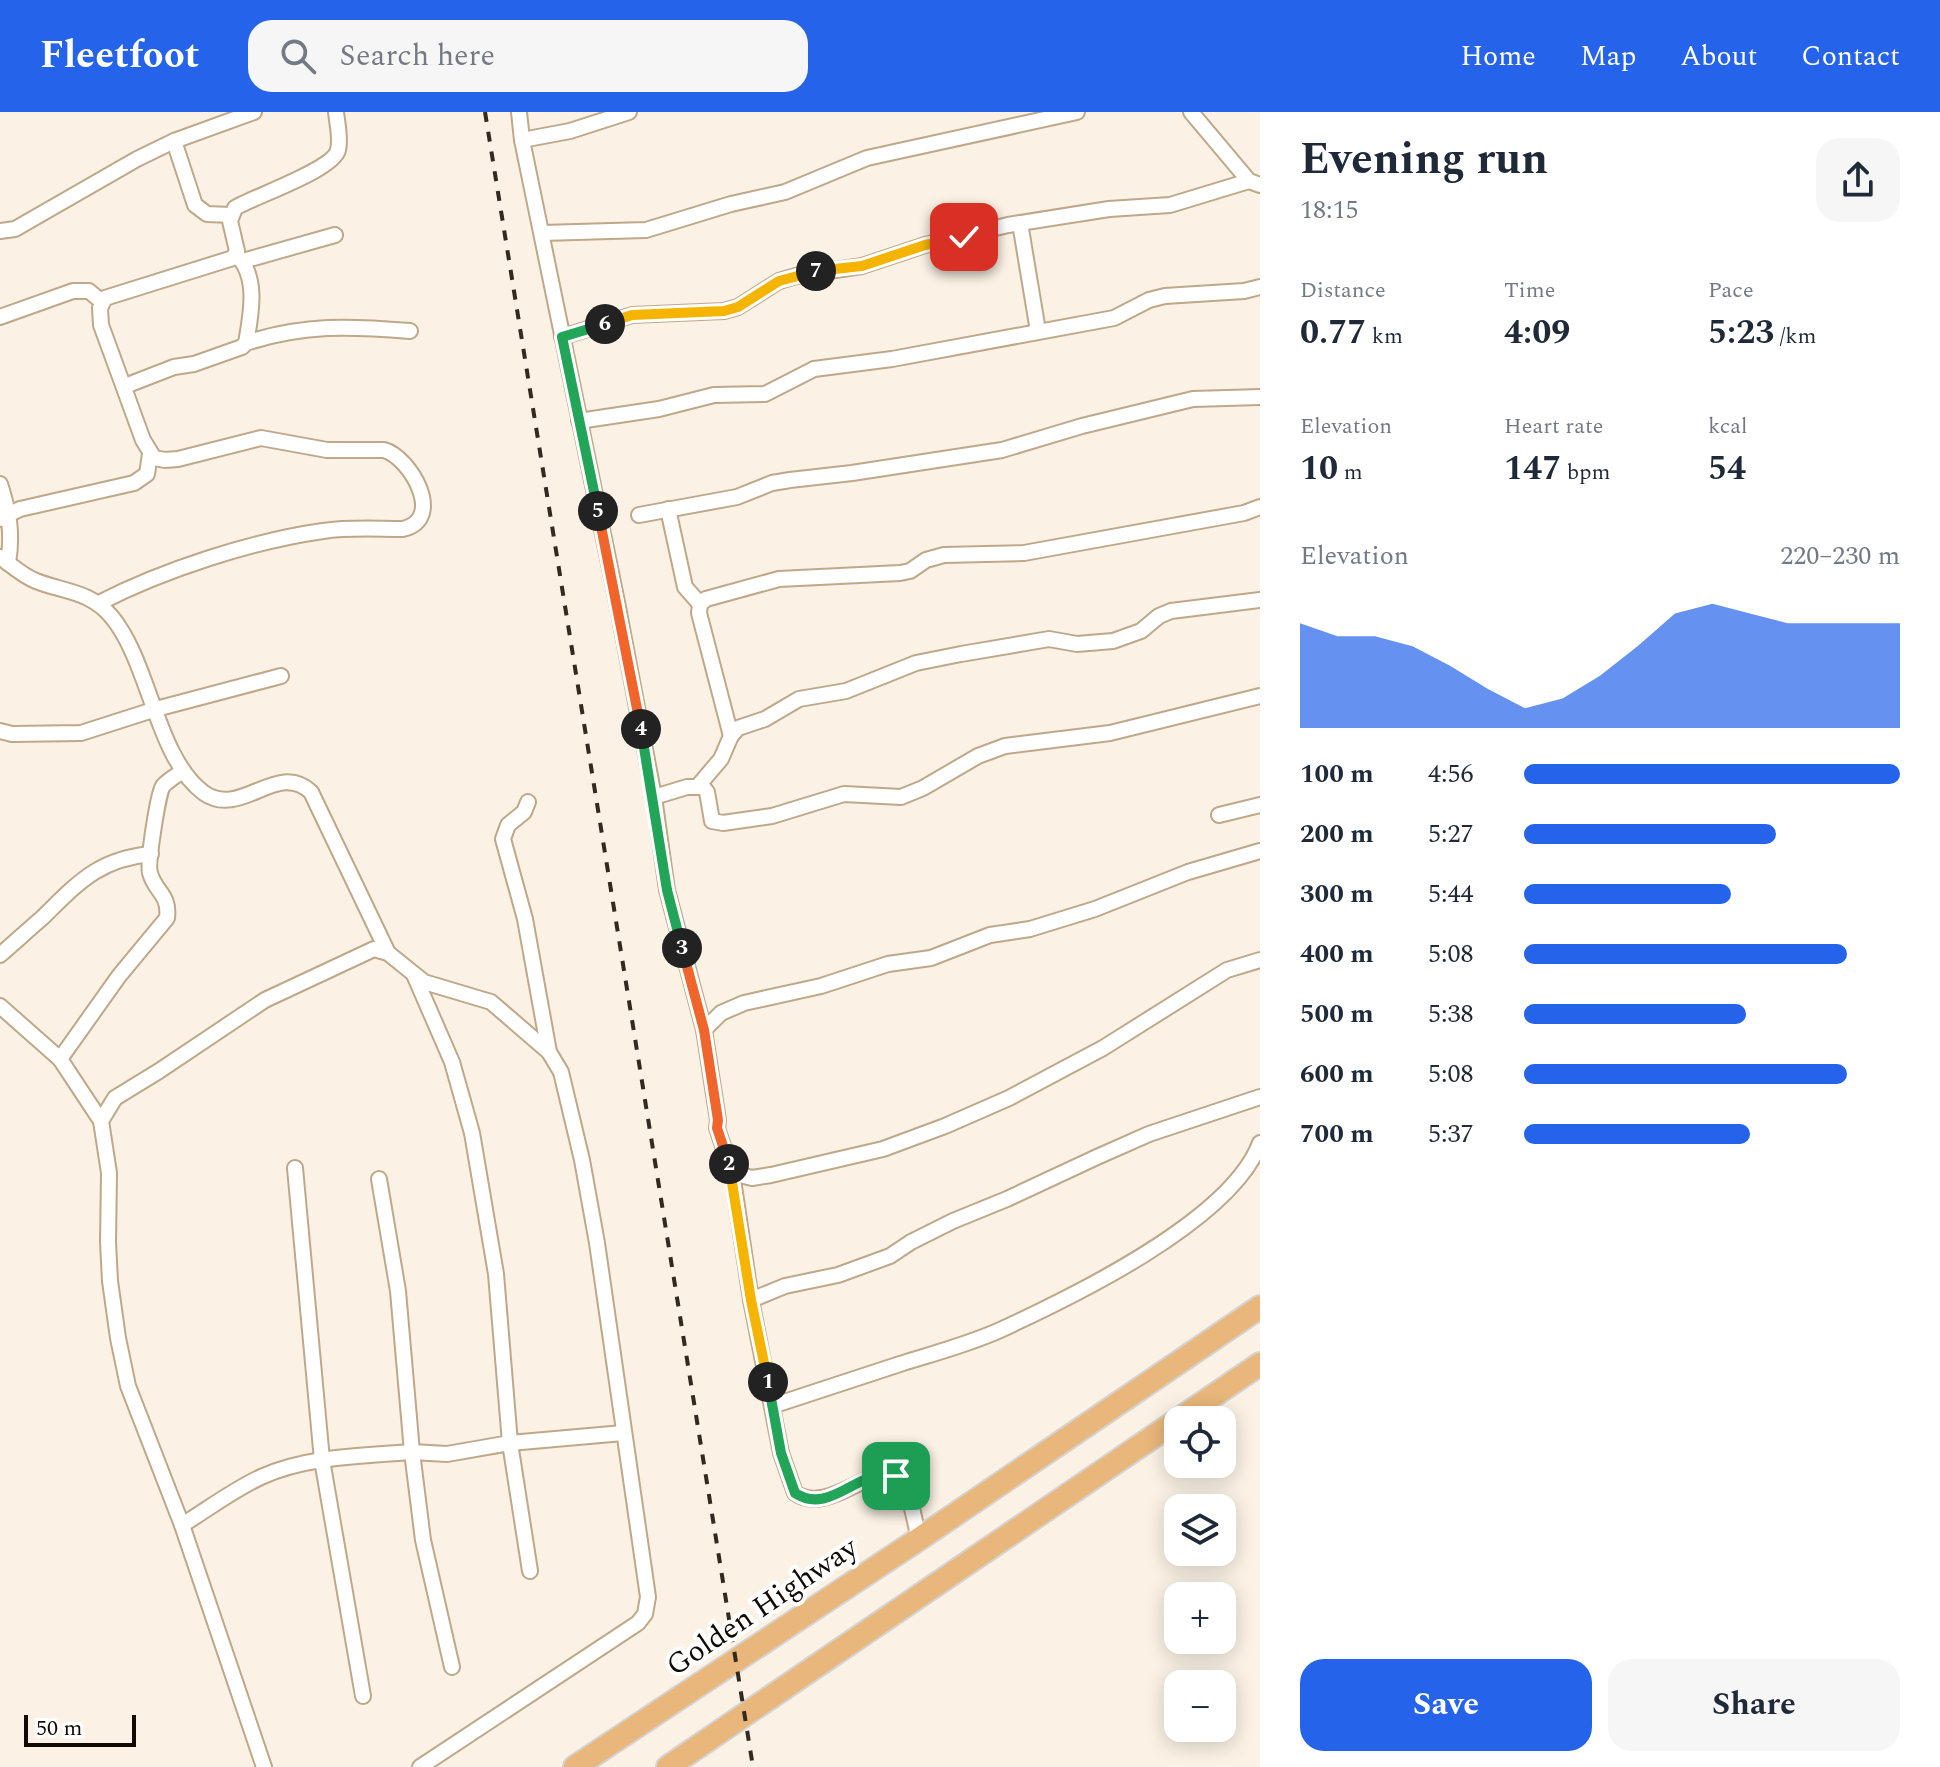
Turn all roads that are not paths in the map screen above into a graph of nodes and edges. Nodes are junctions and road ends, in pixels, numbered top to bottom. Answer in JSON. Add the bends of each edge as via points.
{"nodes":[{"id":1,"x":254,"y":112,"type":"edge"},
{"id":2,"x":336,"y":112,"type":"edge"},
{"id":3,"x":519,"y":112,"type":"edge"},
{"id":4,"x":629,"y":112,"type":"edge"},
{"id":5,"x":1077,"y":112,"type":"edge"},
{"id":6,"x":1191,"y":112,"type":"edge"},
{"id":7,"x":522,"y":140,"type":"junction"},
{"id":8,"x":174,"y":141,"type":"junction"},
{"id":9,"x":1254,"y":183,"type":"edge"},
{"id":10,"x":231,"y":215,"type":"junction"},
{"id":11,"x":1020,"y":223,"type":"junction"},
{"id":12,"x":0,"y":231,"type":"edge"},
{"id":13,"x":542,"y":233,"type":"junction"},
{"id":14,"x":335,"y":235,"type":"dead end"},
{"id":15,"x":240,"y":258,"type":"junction"},
{"id":16,"x":1260,"y":287,"type":"edge"},
{"id":17,"x":102,"y":302,"type":"junction"},
{"id":18,"x":0,"y":317,"type":"edge"},
{"id":19,"x":410,"y":331,"type":"dead end"},
{"id":20,"x":1038,"y":331,"type":"junction"},
{"id":21,"x":562,"y":337,"type":"junction"},
{"id":22,"x":246,"y":343,"type":"junction"},
{"id":23,"x":125,"y":386,"type":"junction"},
{"id":24,"x":1260,"y":397,"type":"edge"},
{"id":25,"x":579,"y":421,"type":"junction"},
{"id":26,"x":150,"y":454,"type":"junction"},
{"id":27,"x":0,"y":484,"type":"edge"},
{"id":28,"x":1260,"y":507,"type":"edge"},
{"id":29,"x":668,"y":509,"type":"junction"},
{"id":30,"x":639,"y":515,"type":"dead end"},
{"id":31,"x":5,"y":516,"type":"edge"},
{"id":32,"x":4,"y":560,"type":"edge"},
{"id":33,"x":1260,"y":600,"type":"edge"},
{"id":34,"x":99,"y":603,"type":"junction"},
{"id":35,"x":700,"y":604,"type":"junction"},
{"id":36,"x":281,"y":676,"type":"dead end"},
{"id":37,"x":1260,"y":696,"type":"edge"},
{"id":38,"x":156,"y":709,"type":"junction"},
{"id":39,"x":0,"y":731,"type":"edge"},
{"id":40,"x":731,"y":736,"type":"junction"},
{"id":41,"x":183,"y":771,"type":"junction"},
{"id":42,"x":698,"y":786,"type":"junction"},
{"id":43,"x":654,"y":797,"type":"junction"},
{"id":44,"x":528,"y":802,"type":"dead end"},
{"id":45,"x":1260,"y":805,"type":"edge"},
{"id":46,"x":1219,"y":815,"type":"dead end"},
{"id":47,"x":1260,"y":851,"type":"edge"},
{"id":48,"x":151,"y":854,"type":"junction"},
{"id":49,"x":388,"y":953,"type":"junction"},
{"id":50,"x":0,"y":955,"type":"edge"},
{"id":51,"x":1260,"y":960,"type":"edge"},
{"id":52,"x":415,"y":977,"type":"junction"},
{"id":53,"x":0,"y":1006,"type":"edge"},
{"id":54,"x":704,"y":1030,"type":"junction"},
{"id":55,"x":549,"y":1052,"type":"junction"},
{"id":56,"x":60,"y":1059,"type":"junction"},
{"id":57,"x":1260,"y":1097,"type":"edge"},
{"id":58,"x":101,"y":1121,"type":"junction"},
{"id":59,"x":1260,"y":1143,"type":"edge"},
{"id":60,"x":295,"y":1168,"type":"dead end"},
{"id":61,"x":732,"y":1173,"type":"junction"},
{"id":62,"x":379,"y":1179,"type":"dead end"},
{"id":63,"x":751,"y":1300,"type":"junction"},
{"id":64,"x":1260,"y":1307,"type":"edge"},
{"id":65,"x":1260,"y":1364,"type":"edge"},
{"id":66,"x":772,"y":1406,"type":"junction"},
{"id":67,"x":623,"y":1433,"type":"junction"},
{"id":68,"x":510,"y":1443,"type":"junction"},
{"id":69,"x":412,"y":1452,"type":"junction"},
{"id":70,"x":322,"y":1460,"type":"junction"},
{"id":71,"x":182,"y":1525,"type":"junction"},
{"id":72,"x":919,"y":1539,"type":"junction"},
{"id":73,"x":530,"y":1571,"type":"dead end"},
{"id":74,"x":452,"y":1667,"type":"dead end"},
{"id":75,"x":363,"y":1696,"type":"dead end"},
{"id":76,"x":264,"y":1767,"type":"edge"},
{"id":77,"x":420,"y":1767,"type":"edge"},
{"id":78,"x":575,"y":1767,"type":"edge"},
{"id":79,"x":668,"y":1767,"type":"edge"}],
"edges":[{"from":1,"to":8,"type":"street"},
{"from":2,"to":10,"type":"street","via":[[339,146],[334,158],[245,202]]},
{"from":3,"to":7,"type":"street"},
{"from":4,"to":7,"type":"street"},
{"from":5,"to":13,"type":"street","via":[[867,158],[785,192],[646,230]]},
{"from":6,"to":9,"type":"street"},
{"from":7,"to":13,"type":"street"},
{"from":8,"to":10,"type":"street","via":[[195,205],[207,214]]},
{"from":8,"to":12,"type":"street","via":[[15,229]]},
{"from":9,"to":11,"type":"street","via":[[1170,205]]},
{"from":10,"to":15,"type":"street"},
{"from":11,"to":20,"type":"street"},
{"from":11,"to":21,"type":"street","via":[[862,266],[779,281],[724,311],[632,315]]},
{"from":13,"to":21,"type":"street"},
{"from":14,"to":15,"type":"street"},
{"from":15,"to":17,"type":"street"},
{"from":15,"to":22,"type":"street","via":[[252,291]]},
{"from":16,"to":20,"type":"street","via":[[1165,296],[1114,318]]},
{"from":17,"to":18,"type":"street","via":[[89,291],[73,291]]},
{"from":17,"to":23,"type":"street","via":[[101,325]]},
{"from":19,"to":22,"type":"street","via":[[331,326]]},
{"from":20,"to":25,"type":"street","via":[[814,369],[765,394],[705,396]]},
{"from":21,"to":25,"type":"street"},
{"from":22,"to":23,"type":"street"},
{"from":23,"to":26,"type":"street"},
{"from":24,"to":29,"type":"street","via":[[1193,399],[1002,450],[772,483],[737,497]]},
{"from":25,"to":43,"type":"street"},
{"from":26,"to":31,"type":"street","via":[[147,474],[134,483]]},
{"from":26,"to":34,"type":"street","via":[[178,459],[261,438],[327,450],[384,450],[411,475],[423,497],[423,514],[414,526],[403,529],[324,531],[261,545],[151,578]]},
{"from":27,"to":31,"type":"street"},
{"from":28,"to":35,"type":"street","via":[[1024,553],[944,555],[900,573],[779,579]]},
{"from":29,"to":30,"type":"street"},
{"from":29,"to":35,"type":"street","via":[[685,587]]},
{"from":31,"to":32,"type":"street","via":[[12,539]]},
{"from":32,"to":34,"type":"street","via":[[33,580]]},
{"from":33,"to":40,"type":"street","via":[[1171,611],[1113,641],[1077,644],[1049,639],[916,663],[846,691],[799,699]]},
{"from":34,"to":38,"type":"street","via":[[114,619]]},
{"from":35,"to":40,"type":"street"},
{"from":36,"to":38,"type":"street"},
{"from":37,"to":42,"type":"street","via":[[1110,733],[1005,746],[901,797],[844,794],[772,816],[716,823],[709,815],[707,792]]},
{"from":38,"to":39,"type":"street","via":[[81,733]]},
{"from":38,"to":41,"type":"street"},
{"from":40,"to":42,"type":"street","via":[[721,759]]},
{"from":41,"to":48,"type":"street","via":[[159,795]]},
{"from":41,"to":49,"type":"street","via":[[212,798],[230,801],[279,782],[304,785]]},
{"from":42,"to":43,"type":"street"},
{"from":43,"to":54,"type":"street","via":[[667,890]]},
{"from":44,"to":55,"type":"street","via":[[503,839],[525,919]]},
{"from":45,"to":46,"type":"street"},
{"from":47,"to":54,"type":"street","via":[[1030,929],[990,935],[931,958],[888,964],[730,1008]]},
{"from":48,"to":50,"type":"street","via":[[94,870]]},
{"from":48,"to":56,"type":"street","via":[[149,872],[165,896],[167,918]]},
{"from":49,"to":52,"type":"street"},
{"from":49,"to":58,"type":"street","via":[[368,950],[265,1000],[115,1098]]},
{"from":51,"to":61,"type":"street","via":[[1227,970],[1103,1048],[945,1126],[883,1149],[771,1175]]},
{"from":52,"to":55,"type":"street","via":[[491,1002]]},
{"from":52,"to":68,"type":"street","via":[[452,1062],[472,1133],[496,1274]]},
{"from":53,"to":56,"type":"street"},
{"from":54,"to":61,"type":"street","via":[[717,1128]]},
{"from":55,"to":67,"type":"street","via":[[561,1072],[582,1160]]},
{"from":56,"to":58,"type":"street"},
{"from":57,"to":63,"type":"street","via":[[1149,1134],[953,1221],[890,1256]]},
{"from":58,"to":71,"type":"street","via":[[109,1173],[108,1255],[120,1350],[128,1386]]},
{"from":59,"to":66,"type":"street","via":[[1245,1171],[1207,1212],[1103,1277],[996,1331]]},
{"from":60,"to":70,"type":"street"},
{"from":61,"to":63,"type":"street"},
{"from":62,"to":69,"type":"street","via":[[398,1291]]},
{"from":63,"to":66,"type":"street"},
{"from":64,"to":72,"type":"main road","name":"Golden Highway"},
{"from":65,"to":79,"type":"main road"},
{"from":66,"to":72,"type":"street","via":[[795,1493],[827,1498],[882,1474],[896,1476],[905,1487]]},
{"from":67,"to":68,"type":"street"},
{"from":67,"to":77,"type":"street","via":[[648,1597],[645,1614]]},
{"from":68,"to":69,"type":"street","via":[[447,1454]]},
{"from":68,"to":73,"type":"street"},
{"from":69,"to":70,"type":"street"},
{"from":69,"to":74,"type":"street","via":[[423,1540]]},
{"from":70,"to":71,"type":"street","via":[[263,1476]]},
{"from":70,"to":75,"type":"street"},
{"from":71,"to":76,"type":"street"},
{"from":72,"to":78,"type":"main road","name":"Golden Highway"}]}
